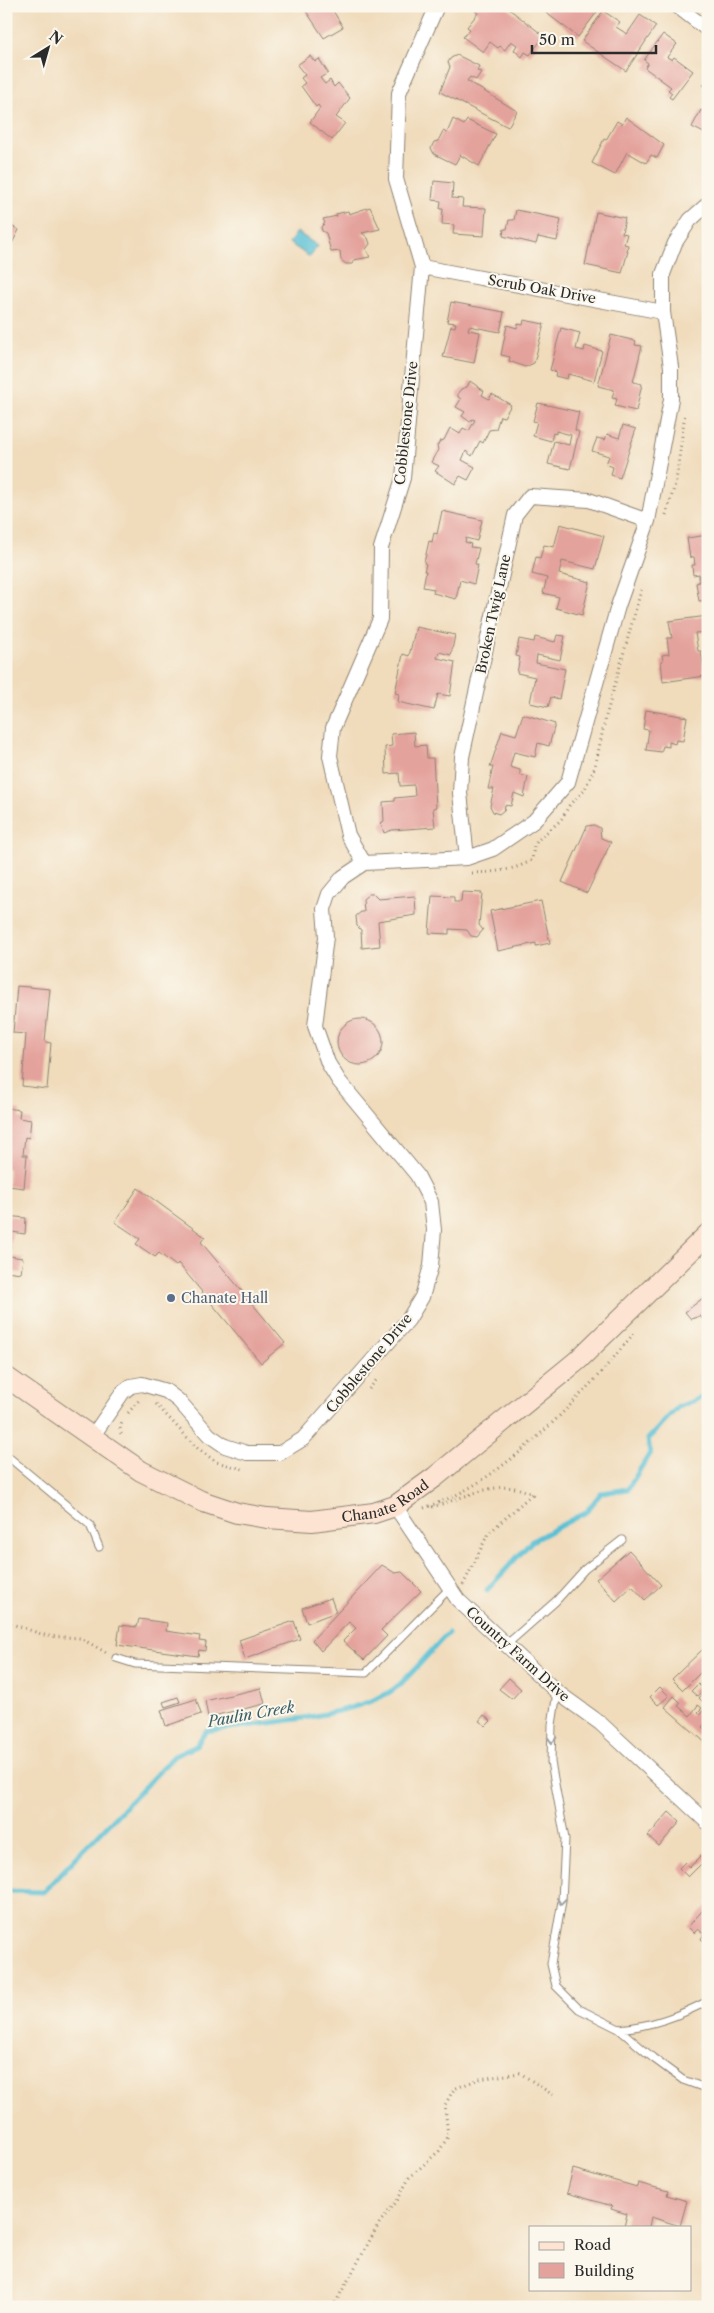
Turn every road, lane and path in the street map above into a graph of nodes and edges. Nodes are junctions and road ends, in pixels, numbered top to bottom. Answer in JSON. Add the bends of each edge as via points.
{"nodes":[{"id":1,"x":437,"y":6,"type":"edge"},
{"id":2,"x":677,"y":6,"type":"edge"},
{"id":3,"x":708,"y":30,"type":"edge"},
{"id":4,"x":708,"y":204,"type":"edge"},
{"id":5,"x":422,"y":267,"type":"junction"},
{"id":6,"x":663,"y":312,"type":"junction"},
{"id":7,"x":686,"y":408,"type":"dead end"},
{"id":8,"x":665,"y":518,"type":"dead end"},
{"id":9,"x":648,"y":521,"type":"junction"},
{"id":10,"x":643,"y":586,"type":"dead end"},
{"id":11,"x":466,"y":858,"type":"junction"},
{"id":12,"x":364,"y":863,"type":"junction"},
{"id":13,"x":468,"y":874,"type":"dead end"},
{"id":14,"x":708,"y":1234,"type":"edge"},
{"id":15,"x":640,"y":1326,"type":"dead end"},
{"id":16,"x":382,"y":1373,"type":"dead end"},
{"id":17,"x":6,"y":1377,"type":"edge"},
{"id":18,"x":367,"y":1391,"type":"dead end"},
{"id":19,"x":147,"y":1397,"type":"dead end"},
{"id":20,"x":155,"y":1402,"type":"dead end"},
{"id":21,"x":121,"y":1434,"type":"dead end"},
{"id":22,"x":92,"y":1437,"type":"junction"},
{"id":23,"x":6,"y":1455,"type":"edge"},
{"id":24,"x":244,"y":1470,"type":"dead end"},
{"id":25,"x":532,"y":1494,"type":"junction"},
{"id":26,"x":536,"y":1497,"type":"dead end"},
{"id":27,"x":395,"y":1506,"type":"junction"},
{"id":28,"x":622,"y":1540,"type":"dead end"},
{"id":29,"x":99,"y":1547,"type":"dead end"},
{"id":30,"x":457,"y":1587,"type":"junction"},
{"id":31,"x":6,"y":1622,"type":"edge"},
{"id":32,"x":506,"y":1645,"type":"junction"},
{"id":33,"x":116,"y":1658,"type":"joint"},
{"id":34,"x":557,"y":1692,"type":"junction"},
{"id":35,"x":708,"y":1823,"type":"edge"},
{"id":36,"x":708,"y":2001,"type":"edge"},
{"id":37,"x":620,"y":2029,"type":"junction"},
{"id":38,"x":708,"y":2089,"type":"edge"},
{"id":39,"x":553,"y":2095,"type":"dead end"},
{"id":40,"x":6,"y":2303,"type":"edge"},
{"id":41,"x":21,"y":2307,"type":"edge"},
{"id":42,"x":333,"y":2307,"type":"edge"}],
"edges":[{"from":1,"to":5,"type":"street","name":"Cobblestone Drive","via":[[399,93],[396,179]]},
{"from":2,"to":3,"type":"street"},
{"from":4,"to":6,"type":"street","via":[[690,220],[675,243],[663,274]]},
{"from":5,"to":6,"type":"street","name":"Scrub Oak Drive"},
{"from":5,"to":12,"type":"street","name":"Cobblestone Drive","via":[[403,478],[381,548],[380,618],[333,728],[330,756],[348,835]]},
{"from":6,"to":9,"type":"street","via":[[671,399]]},
{"from":7,"to":8,"type":"path","via":[[676,481]]},
{"from":9,"to":11,"type":"street","via":[[618,606],[568,782],[534,821],[493,849]]},
{"from":9,"to":11,"type":"street","name":"Broken Twig Lane","via":[[589,500],[530,496],[515,515],[462,757],[460,793]]},
{"from":10,"to":13,"type":"path","via":[[604,720],[595,767],[584,791],[570,804],[561,820],[538,840],[532,860],[498,872]]},
{"from":11,"to":12,"type":"street"},
{"from":12,"to":22,"type":"street","name":"Cobblestone Drive","via":[[343,877],[329,894],[324,909],[326,938],[315,1026],[328,1063],[339,1081],[417,1175],[431,1202],[434,1230],[431,1266],[422,1297],[408,1320],[303,1439],[280,1453],[247,1454],[225,1446],[166,1391],[142,1384],[123,1392]]},
{"from":14,"to":27,"type":"street","name":"Chanate Road","via":[[578,1360]]},
{"from":15,"to":25,"type":"path","via":[[580,1394],[495,1471],[457,1495],[420,1510],[491,1488],[518,1487]]},
{"from":16,"to":18,"type":"path"},
{"from":17,"to":22,"type":"street","name":"Chanate Road"},
{"from":19,"to":21,"type":"path","via":[[141,1398],[122,1422]]},
{"from":20,"to":24,"type":"path","via":[[196,1447],[216,1462]]},
{"from":22,"to":27,"type":"street","name":"Chanate Road","via":[[166,1485],[237,1513],[312,1521]]},
{"from":23,"to":29,"type":"lane","via":[[90,1525]]},
{"from":25,"to":26,"type":"path"},
{"from":25,"to":30,"type":"path","via":[[488,1534]]},
{"from":27,"to":30,"type":"street","name":"Country Farm Drive"},
{"from":28,"to":32,"type":"lane","via":[[585,1569],[556,1601]]},
{"from":30,"to":32,"type":"street","name":"Country Farm Drive","via":[[458,1600]]},
{"from":30,"to":33,"type":"lane","via":[[366,1673],[134,1664]]},
{"from":31,"to":33,"type":"path","via":[[47,1636],[80,1638]]},
{"from":32,"to":34,"type":"street","name":"Country Farm Drive"},
{"from":34,"to":35,"type":"street","name":"Country Farm Drive","via":[[600,1723]]},
{"from":34,"to":37,"type":"lane","one_way":true,"via":[[551,1762],[565,1839],[562,1902],[550,1964],[556,1986],[585,2013]]},
{"from":36,"to":37,"type":"lane","via":[[678,2017]]},
{"from":37,"to":38,"type":"lane","via":[[690,2084]]},
{"from":39,"to":42,"type":"path","via":[[520,2073],[479,2079],[454,2089],[445,2104],[448,2137],[439,2151],[409,2178],[380,2222]]},
{"from":40,"to":41,"type":"path"}]}
